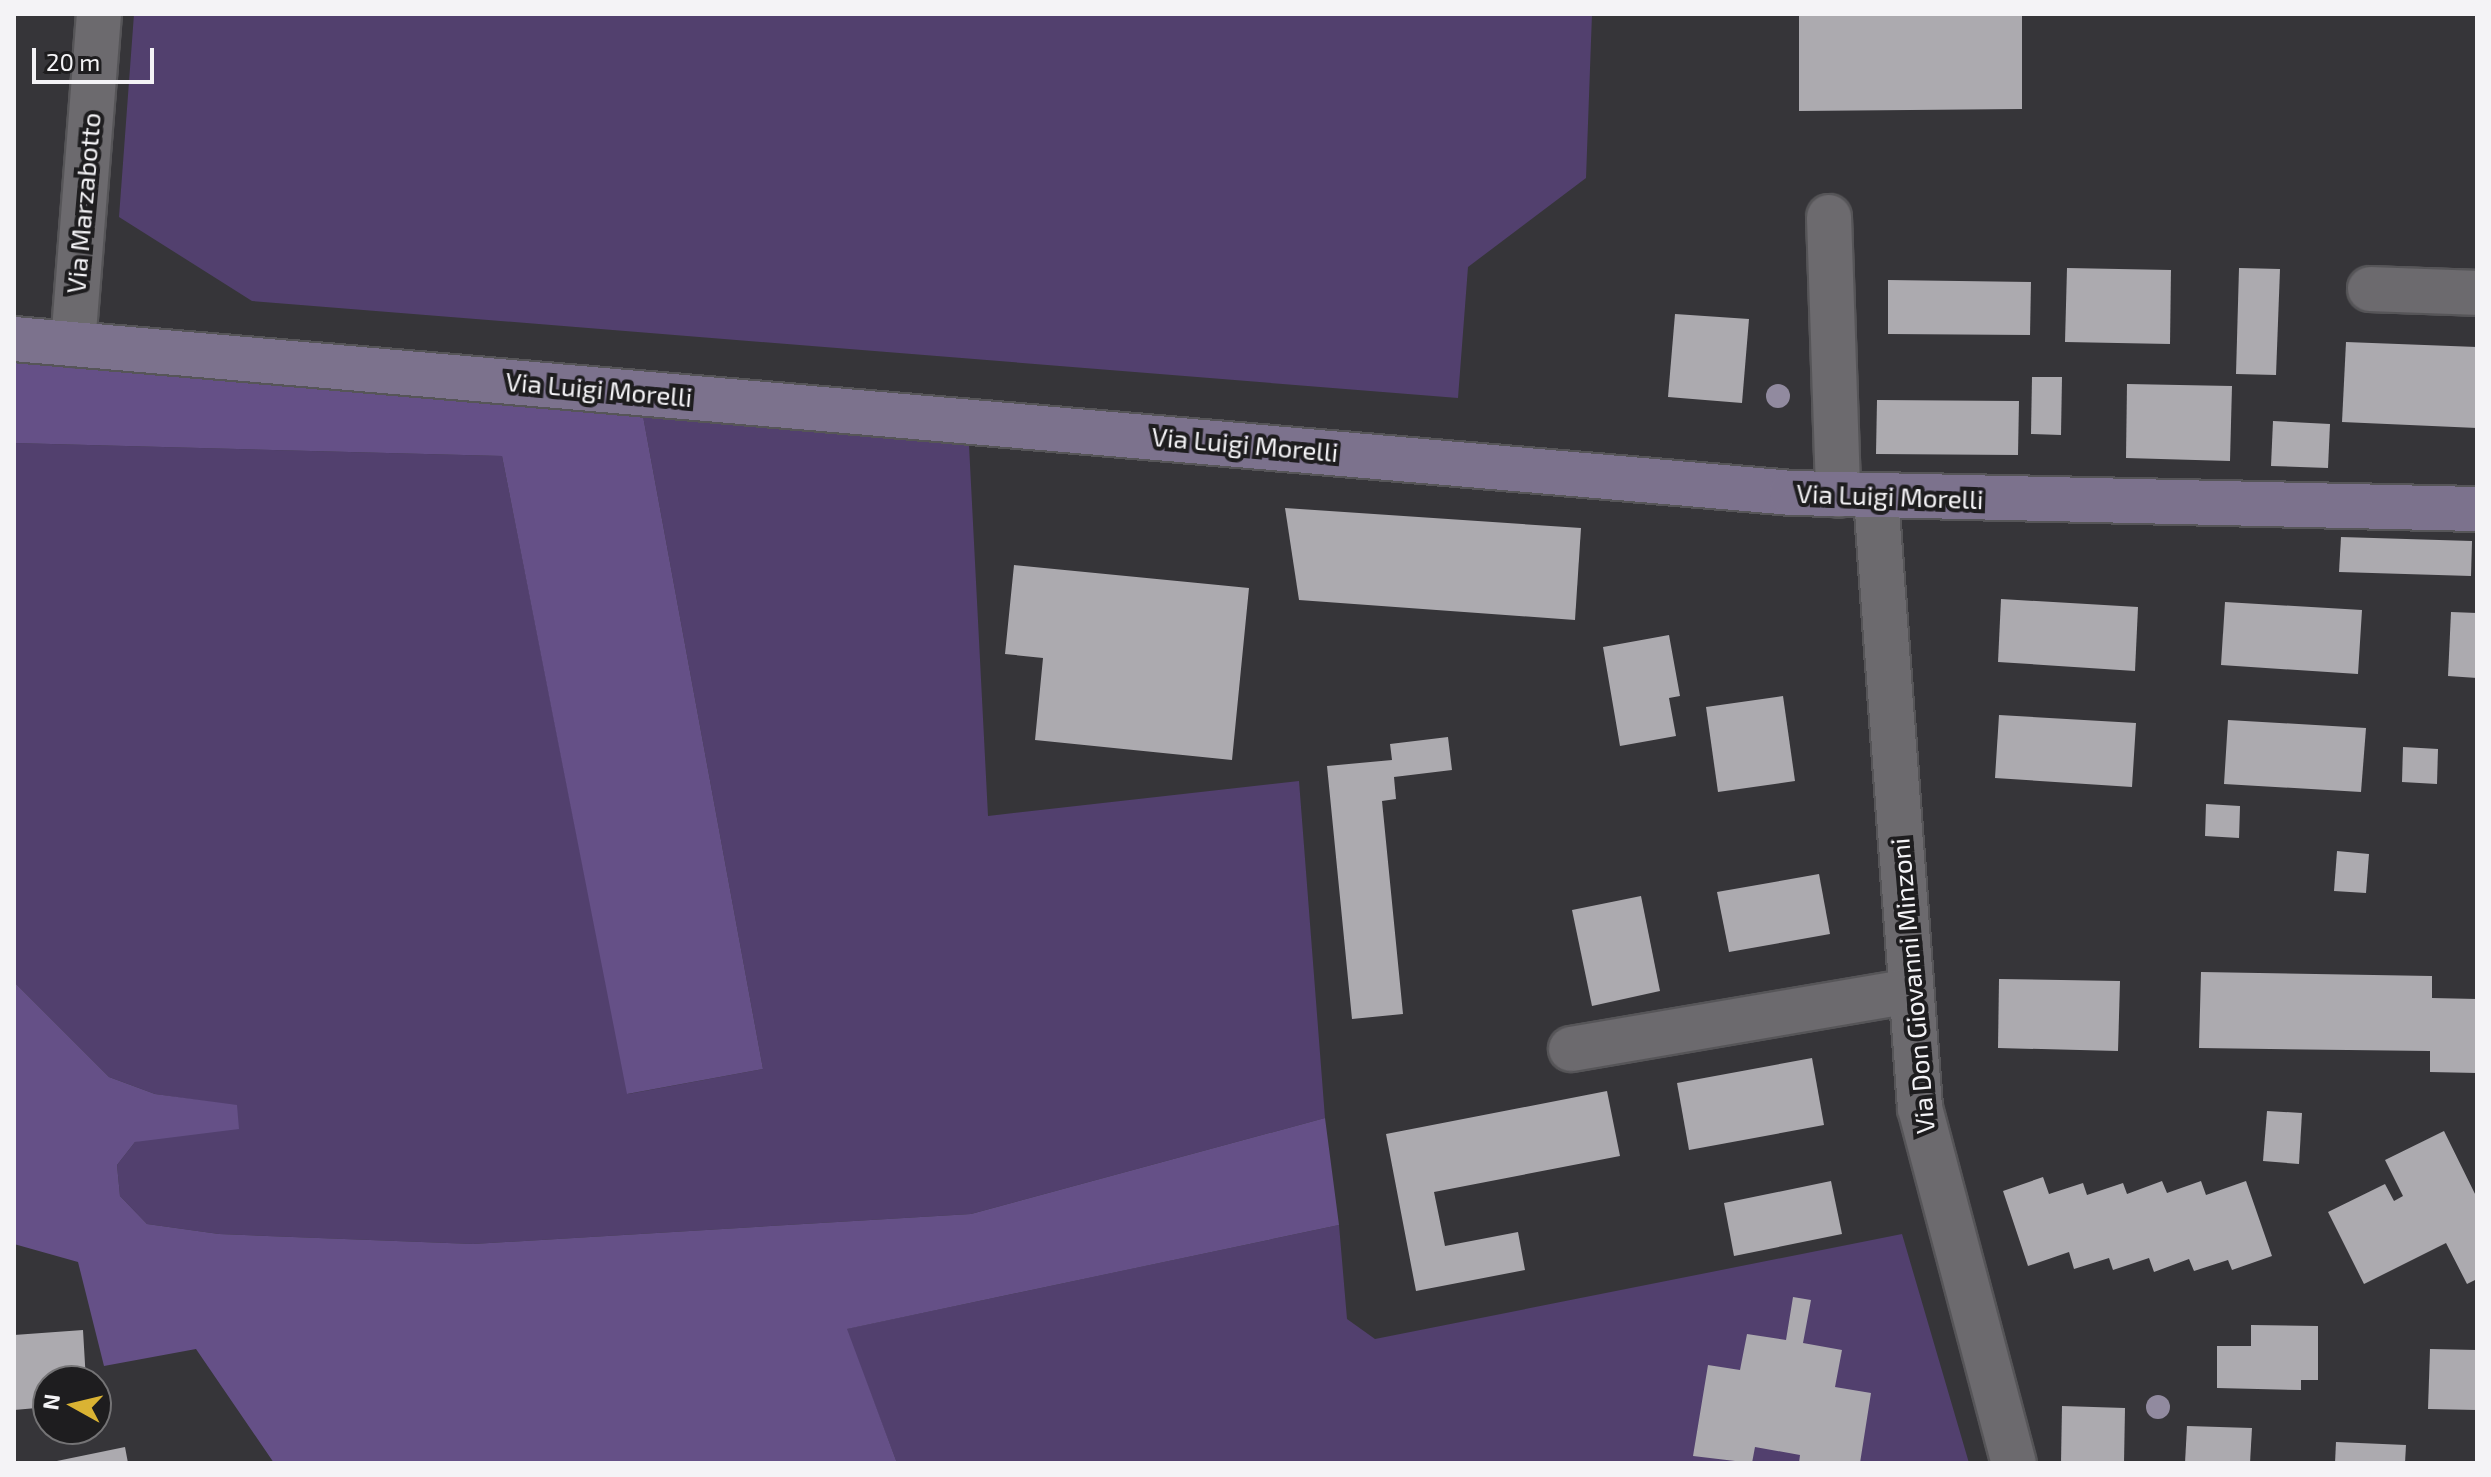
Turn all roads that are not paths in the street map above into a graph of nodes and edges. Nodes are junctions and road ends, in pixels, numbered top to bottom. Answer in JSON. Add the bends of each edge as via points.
{"nodes":[{"id":1,"x":99,"y":14,"type":"edge"},
{"id":2,"x":1829,"y":217,"type":"dead end"},
{"id":3,"x":2370,"y":289,"type":"dead end"},
{"id":4,"x":2477,"y":293,"type":"edge"},
{"id":5,"x":14,"y":339,"type":"edge"},
{"id":6,"x":73,"y":344,"type":"junction"},
{"id":7,"x":1857,"y":496,"type":"junction"},
{"id":8,"x":2477,"y":509,"type":"edge"},
{"id":9,"x":1910,"y":991,"type":"junction"},
{"id":10,"x":1571,"y":1049,"type":"dead end"},
{"id":11,"x":2014,"y":1463,"type":"edge"}],
"edges":[{"from":1,"to":6,"type":"street","name":"Via Marzabotto"},
{"from":2,"to":7,"type":"street","name":"Via Don Giovanni Minzoni"},
{"from":3,"to":4,"type":"street"},
{"from":5,"to":6,"type":"street","name":"Via Luigi Morelli"},
{"from":6,"to":7,"type":"street","name":"Via Luigi Morelli"},
{"from":7,"to":8,"type":"street","name":"Via Luigi Morelli"},
{"from":7,"to":9,"type":"street","name":"Via Don Giovanni Minzoni"},
{"from":9,"to":10,"type":"street"},
{"from":9,"to":11,"type":"street","name":"Via Don Giovanni Minzoni","via":[[1924,1139]]}]}
